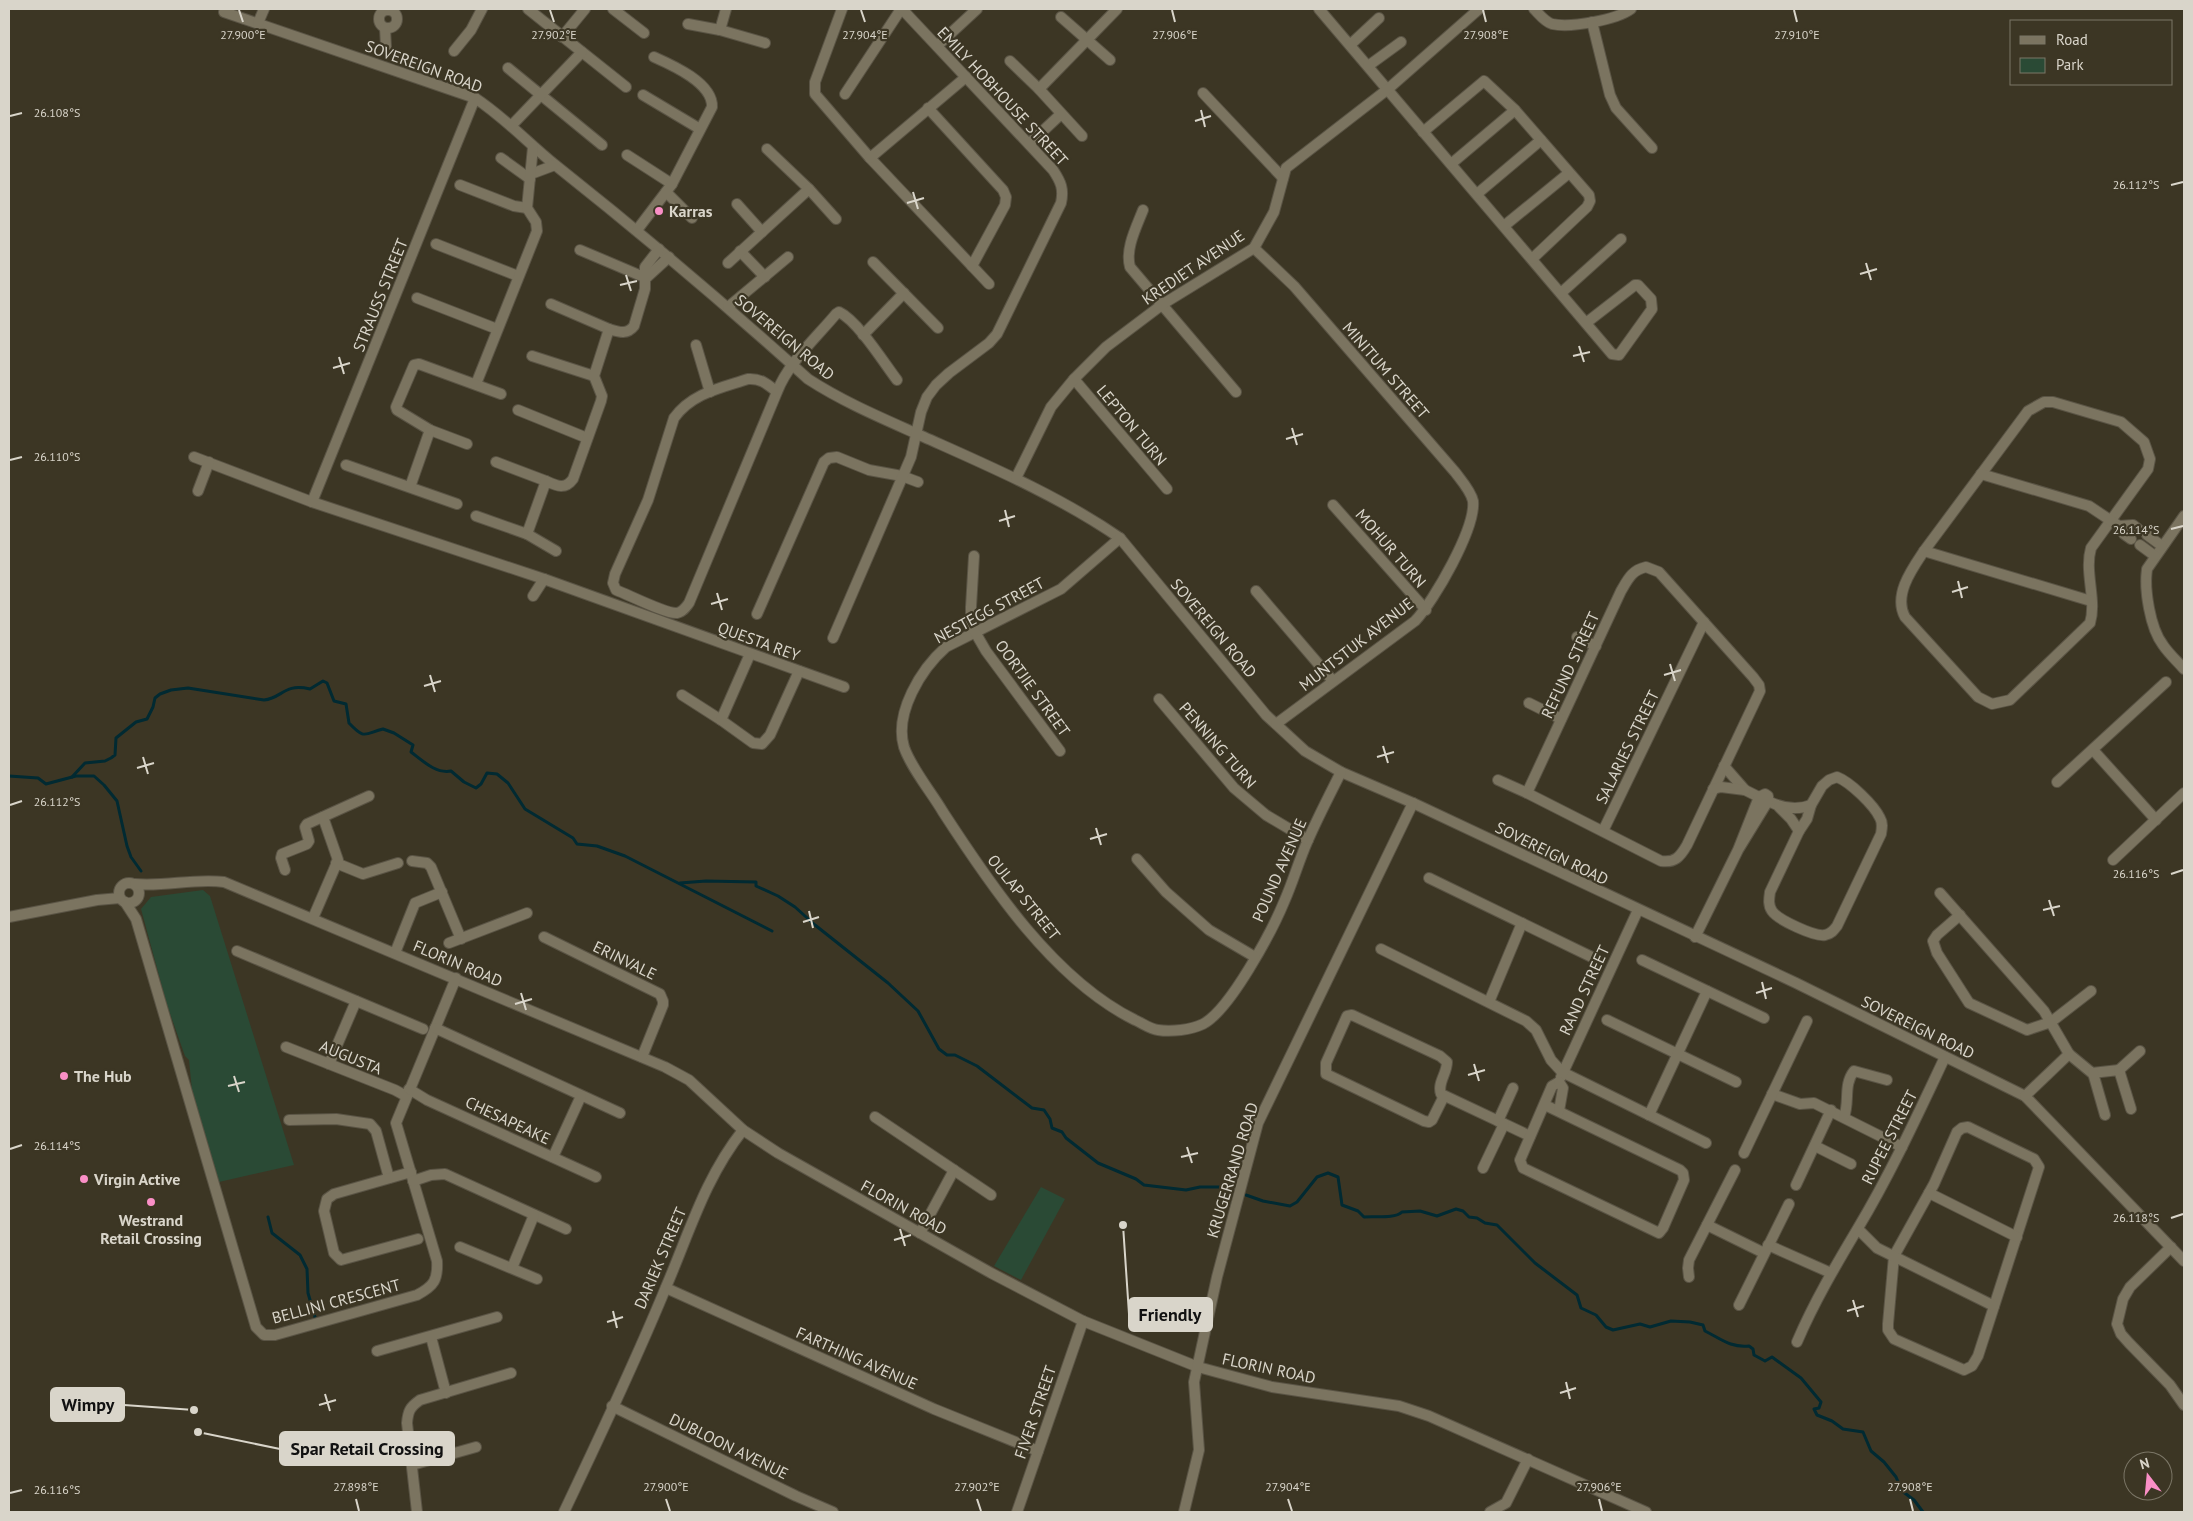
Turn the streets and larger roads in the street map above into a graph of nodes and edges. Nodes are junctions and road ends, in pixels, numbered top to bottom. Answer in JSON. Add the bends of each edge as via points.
{"nodes":[{"id":1,"x":264,"y":9,"type":"edge"},
{"id":2,"x":482,"y":9,"type":"edge"},
{"id":3,"x":528,"y":9,"type":"edge"},
{"id":4,"x":585,"y":9,"type":"edge"},
{"id":5,"x":613,"y":9,"type":"edge"},
{"id":6,"x":726,"y":9,"type":"edge"},
{"id":7,"x":842,"y":9,"type":"edge"},
{"id":8,"x":902,"y":9,"type":"edge"},
{"id":9,"x":977,"y":9,"type":"edge"},
{"id":10,"x":1319,"y":9,"type":"edge"},
{"id":11,"x":1479,"y":9,"type":"edge"},
{"id":12,"x":1534,"y":9,"type":"edge"},
{"id":13,"x":1631,"y":9,"type":"edge"},
{"id":14,"x":395,"y":10,"type":"edge"},
{"id":15,"x":1114,"y":10,"type":"edge"},
{"id":16,"x":224,"y":12,"type":"dead end"},
{"id":17,"x":241,"y":13,"type":"edge"},
{"id":18,"x":1061,"y":17,"type":"dead end"},
{"id":19,"x":1379,"y":18,"type":"dead end"},
{"id":20,"x":1592,"y":22,"type":"junction"},
{"id":21,"x":258,"y":23,"type":"junction"},
{"id":22,"x":688,"y":24,"type":"dead end"},
{"id":23,"x":720,"y":30,"type":"junction"},
{"id":24,"x":644,"y":33,"type":"dead end"},
{"id":25,"x":562,"y":37,"type":"junction"},
{"id":26,"x":1088,"y":41,"type":"junction"},
{"id":27,"x":1401,"y":42,"type":"dead end"},
{"id":28,"x":765,"y":43,"type":"dead end"},
{"id":29,"x":1350,"y":45,"type":"junction"},
{"id":30,"x":386,"y":46,"type":"dead end"},
{"id":31,"x":937,"y":46,"type":"junction"},
{"id":32,"x":454,"y":51,"type":"dead end"},
{"id":33,"x":582,"y":52,"type":"junction"},
{"id":34,"x":654,"y":56,"type":"dead end"},
{"id":35,"x":1110,"y":60,"type":"dead end"},
{"id":36,"x":1010,"y":61,"type":"dead end"},
{"id":37,"x":1368,"y":66,"type":"junction"},
{"id":38,"x":508,"y":68,"type":"dead end"},
{"id":39,"x":966,"y":77,"type":"junction"},
{"id":40,"x":626,"y":87,"type":"dead end"},
{"id":41,"x":1388,"y":88,"type":"junction"},
{"id":42,"x":1039,"y":89,"type":"junction"},
{"id":43,"x":1203,"y":93,"type":"dead end"},
{"id":44,"x":541,"y":94,"type":"junction"},
{"id":45,"x":845,"y":94,"type":"dead end"},
{"id":46,"x":643,"y":95,"type":"dead end"},
{"id":47,"x":475,"y":98,"type":"junction"},
{"id":48,"x":928,"y":108,"type":"junction"},
{"id":49,"x":1514,"y":110,"type":"junction"},
{"id":50,"x":1060,"y":114,"type":"junction"},
{"id":51,"x":511,"y":126,"type":"junction"},
{"id":52,"x":700,"y":129,"type":"junction"},
{"id":53,"x":1423,"y":132,"type":"junction"},
{"id":54,"x":1082,"y":136,"type":"dead end"},
{"id":55,"x":1540,"y":140,"type":"junction"},
{"id":56,"x":1029,"y":144,"type":"junction"},
{"id":57,"x":602,"y":145,"type":"dead end"},
{"id":58,"x":533,"y":147,"type":"junction"},
{"id":59,"x":1652,"y":148,"type":"dead end"},
{"id":60,"x":767,"y":149,"type":"dead end"},
{"id":61,"x":627,"y":156,"type":"dead end"},
{"id":62,"x":501,"y":158,"type":"dead end"},
{"id":63,"x":870,"y":158,"type":"junction"},
{"id":64,"x":1451,"y":164,"type":"junction"},
{"id":65,"x":556,"y":165,"type":"junction"},
{"id":66,"x":1569,"y":173,"type":"junction"},
{"id":67,"x":531,"y":176,"type":"junction"},
{"id":68,"x":1282,"y":178,"type":"junction"},
{"id":69,"x":460,"y":185,"type":"dead end"},
{"id":70,"x":669,"y":188,"type":"junction"},
{"id":71,"x":809,"y":189,"type":"junction"},
{"id":72,"x":1477,"y":194,"type":"junction"},
{"id":73,"x":738,"y":204,"type":"dead end"},
{"id":74,"x":527,"y":208,"type":"junction"},
{"id":75,"x":1143,"y":210,"type":"dead end"},
{"id":76,"x":692,"y":218,"type":"dead end"},
{"id":77,"x":836,"y":219,"type":"dead end"},
{"id":78,"x":1504,"y":226,"type":"junction"},
{"id":79,"x":637,"y":230,"type":"junction"},
{"id":80,"x":762,"y":232,"type":"junction"},
{"id":81,"x":1621,"y":239,"type":"dead end"},
{"id":82,"x":436,"y":244,"type":"dead end"},
{"id":83,"x":1254,"y":248,"type":"junction"},
{"id":84,"x":659,"y":249,"type":"junction"},
{"id":85,"x":580,"y":250,"type":"dead end"},
{"id":86,"x":740,"y":251,"type":"junction"},
{"id":87,"x":668,"y":256,"type":"junction"},
{"id":88,"x":788,"y":257,"type":"dead end"},
{"id":89,"x":1532,"y":259,"type":"junction"},
{"id":90,"x":728,"y":262,"type":"dead end"},
{"id":91,"x":873,"y":262,"type":"dead end"},
{"id":92,"x":972,"y":266,"type":"junction"},
{"id":93,"x":518,"y":276,"type":"junction"},
{"id":94,"x":765,"y":277,"type":"junction"},
{"id":95,"x":646,"y":278,"type":"junction"},
{"id":96,"x":989,"y":284,"type":"dead end"},
{"id":97,"x":904,"y":293,"type":"junction"},
{"id":98,"x":1561,"y":293,"type":"junction"},
{"id":99,"x":417,"y":298,"type":"dead end"},
{"id":100,"x":551,"y":304,"type":"dead end"},
{"id":101,"x":1163,"y":304,"type":"junction"},
{"id":102,"x":728,"y":307,"type":"junction"},
{"id":103,"x":1586,"y":323,"type":"junction"},
{"id":104,"x":938,"y":328,"type":"dead end"},
{"id":105,"x":497,"y":329,"type":"junction"},
{"id":106,"x":609,"y":329,"type":"junction"},
{"id":107,"x":863,"y":335,"type":"junction"},
{"id":108,"x":696,"y":345,"type":"dead end"},
{"id":109,"x":532,"y":356,"type":"dead end"},
{"id":110,"x":793,"y":366,"type":"junction"},
{"id":111,"x":594,"y":376,"type":"junction"},
{"id":112,"x":1074,"y":379,"type":"junction"},
{"id":113,"x":897,"y":380,"type":"dead end"},
{"id":114,"x":476,"y":384,"type":"junction"},
{"id":115,"x":710,"y":392,"type":"junction"},
{"id":116,"x":777,"y":392,"type":"junction"},
{"id":117,"x":1236,"y":392,"type":"dead end"},
{"id":118,"x":501,"y":394,"type":"dead end"},
{"id":119,"x":518,"y":410,"type":"dead end"},
{"id":120,"x":430,"y":430,"type":"junction"},
{"id":121,"x":915,"y":433,"type":"junction"},
{"id":122,"x":587,"y":438,"type":"junction"},
{"id":123,"x":467,"y":444,"type":"dead end"},
{"id":124,"x":194,"y":457,"type":"dead end"},
{"id":125,"x":209,"y":462,"type":"junction"},
{"id":126,"x":496,"y":462,"type":"dead end"},
{"id":127,"x":346,"y":465,"type":"dead end"},
{"id":128,"x":1981,"y":474,"type":"junction"},
{"id":129,"x":902,"y":476,"type":"junction"},
{"id":130,"x":1016,"y":478,"type":"junction"},
{"id":131,"x":546,"y":480,"type":"junction"},
{"id":132,"x":918,"y":482,"type":"dead end"},
{"id":133,"x":410,"y":487,"type":"junction"},
{"id":134,"x":1167,"y":489,"type":"dead end"},
{"id":135,"x":198,"y":491,"type":"dead end"},
{"id":136,"x":312,"y":502,"type":"junction"},
{"id":137,"x":458,"y":504,"type":"dead end"},
{"id":138,"x":1333,"y":505,"type":"dead end"},
{"id":139,"x":476,"y":516,"type":"dead end"},
{"id":140,"x":2184,"y":516,"type":"edge"},
{"id":141,"x":2115,"y":522,"type":"junction"},
{"id":142,"x":1470,"y":523,"type":"joint"},
{"id":143,"x":2138,"y":529,"type":"dead end"},
{"id":144,"x":527,"y":534,"type":"junction"},
{"id":145,"x":2147,"y":535,"type":"dead end"},
{"id":146,"x":1120,"y":538,"type":"junction"},
{"id":147,"x":2131,"y":539,"type":"dead end"},
{"id":148,"x":2140,"y":545,"type":"dead end"},
{"id":149,"x":2162,"y":546,"type":"junction"},
{"id":150,"x":556,"y":551,"type":"dead end"},
{"id":151,"x":1924,"y":551,"type":"junction"},
{"id":152,"x":974,"y":556,"type":"dead end"},
{"id":153,"x":2155,"y":556,"type":"junction"},
{"id":154,"x":544,"y":579,"type":"junction"},
{"id":155,"x":1256,"y":592,"type":"dead end"},
{"id":156,"x":532,"y":596,"type":"dead end"},
{"id":157,"x":2091,"y":601,"type":"junction"},
{"id":158,"x":1426,"y":610,"type":"junction"},
{"id":159,"x":757,"y":614,"type":"dead end"},
{"id":160,"x":1704,"y":622,"type":"junction"},
{"id":161,"x":975,"y":632,"type":"junction"},
{"id":162,"x":1577,"y":637,"type":"dead end"},
{"id":163,"x":833,"y":638,"type":"dead end"},
{"id":164,"x":1596,"y":646,"type":"junction"},
{"id":165,"x":750,"y":654,"type":"junction"},
{"id":166,"x":2184,"y":669,"type":"edge"},
{"id":167,"x":799,"y":671,"type":"junction"},
{"id":168,"x":1334,"y":682,"type":"junction"},
{"id":169,"x":2166,"y":682,"type":"dead end"},
{"id":170,"x":844,"y":687,"type":"dead end"},
{"id":171,"x":682,"y":696,"type":"dead end"},
{"id":172,"x":1159,"y":699,"type":"dead end"},
{"id":173,"x":1529,"y":703,"type":"dead end"},
{"id":174,"x":1561,"y":719,"type":"junction"},
{"id":175,"x":722,"y":720,"type":"junction"},
{"id":176,"x":1276,"y":724,"type":"junction"},
{"id":177,"x":903,"y":731,"type":"joint"},
{"id":178,"x":1060,"y":750,"type":"dead end"},
{"id":179,"x":2094,"y":750,"type":"junction"},
{"id":180,"x":1724,"y":766,"type":"junction"},
{"id":181,"x":1341,"y":772,"type":"junction"},
{"id":182,"x":1498,"y":780,"type":"dead end"},
{"id":183,"x":2057,"y":782,"type":"dead end"},
{"id":184,"x":1713,"y":789,"type":"junction"},
{"id":185,"x":1745,"y":790,"type":"junction"},
{"id":186,"x":1527,"y":793,"type":"junction"},
{"id":187,"x":2184,"y":793,"type":"edge"},
{"id":188,"x":369,"y":796,"type":"dead end"},
{"id":189,"x":1768,"y":801,"type":"junction"},
{"id":190,"x":1413,"y":803,"type":"junction"},
{"id":191,"x":1811,"y":806,"type":"junction"},
{"id":192,"x":323,"y":817,"type":"junction"},
{"id":193,"x":2156,"y":820,"type":"junction"},
{"id":194,"x":1603,"y":831,"type":"junction"},
{"id":195,"x":1799,"y":831,"type":"junction"},
{"id":196,"x":1308,"y":840,"type":"junction"},
{"id":197,"x":1137,"y":859,"type":"dead end"},
{"id":198,"x":2113,"y":860,"type":"dead end"},
{"id":199,"x":412,"y":861,"type":"dead end"},
{"id":200,"x":336,"y":863,"type":"junction"},
{"id":201,"x":398,"y":863,"type":"dead end"},
{"id":202,"x":285,"y":870,"type":"dead end"},
{"id":203,"x":1429,"y":878,"type":"dead end"},
{"id":204,"x":135,"y":884,"type":"junction"},
{"id":205,"x":173,"y":884,"type":"junction"},
{"id":206,"x":442,"y":892,"type":"junction"},
{"id":207,"x":1940,"y":893,"type":"dead end"},
{"id":208,"x":122,"y":896,"type":"junction"},
{"id":209,"x":138,"y":898,"type":"junction"},
{"id":210,"x":1638,"y":910,"type":"junction"},
{"id":211,"x":527,"y":913,"type":"dead end"},
{"id":212,"x":1960,"y":915,"type":"junction"},
{"id":213,"x":9,"y":917,"type":"edge"},
{"id":214,"x":313,"y":918,"type":"junction"},
{"id":215,"x":136,"y":919,"type":"junction"},
{"id":216,"x":1522,"y":923,"type":"junction"},
{"id":217,"x":544,"y":936,"type":"dead end"},
{"id":218,"x":1695,"y":937,"type":"junction"},
{"id":219,"x":461,"y":939,"type":"junction"},
{"id":220,"x":449,"y":944,"type":"dead end"},
{"id":221,"x":1381,"y":949,"type":"dead end"},
{"id":222,"x":237,"y":951,"type":"dead end"},
{"id":223,"x":395,"y":953,"type":"junction"},
{"id":224,"x":1255,"y":957,"type":"junction"},
{"id":225,"x":1598,"y":960,"type":"dead end"},
{"id":226,"x":1642,"y":960,"type":"dead end"},
{"id":227,"x":456,"y":978,"type":"junction"},
{"id":228,"x":1707,"y":991,"type":"junction"},
{"id":229,"x":2091,"y":991,"type":"dead end"},
{"id":230,"x":356,"y":1001,"type":"junction"},
{"id":231,"x":1488,"y":1002,"type":"junction"},
{"id":232,"x":1764,"y":1018,"type":"dead end"},
{"id":233,"x":1607,"y":1020,"type":"dead end"},
{"id":234,"x":1807,"y":1020,"type":"dead end"},
{"id":235,"x":2051,"y":1022,"type":"junction"},
{"id":236,"x":1203,"y":1024,"type":"joint"},
{"id":237,"x":435,"y":1028,"type":"junction"},
{"id":238,"x":422,"y":1029,"type":"dead end"},
{"id":239,"x":286,"y":1047,"type":"dead end"},
{"id":240,"x":2140,"y":1051,"type":"dead end"},
{"id":241,"x":1678,"y":1054,"type":"junction"},
{"id":242,"x":2069,"y":1054,"type":"junction"},
{"id":243,"x":642,"y":1057,"type":"junction"},
{"id":244,"x":1945,"y":1057,"type":"junction"},
{"id":245,"x":329,"y":1064,"type":"junction"},
{"id":246,"x":2119,"y":1070,"type":"junction"},
{"id":247,"x":2093,"y":1073,"type":"junction"},
{"id":248,"x":1561,"y":1077,"type":"junction"},
{"id":249,"x":1887,"y":1080,"type":"dead end"},
{"id":250,"x":1736,"y":1082,"type":"dead end"},
{"id":251,"x":1513,"y":1088,"type":"dead end"},
{"id":252,"x":407,"y":1092,"type":"junction"},
{"id":253,"x":1772,"y":1094,"type":"junction"},
{"id":254,"x":581,"y":1096,"type":"junction"},
{"id":255,"x":1444,"y":1096,"type":"junction"},
{"id":256,"x":2025,"y":1096,"type":"junction"},
{"id":257,"x":1544,"y":1105,"type":"junction"},
{"id":258,"x":2131,"y":1109,"type":"dead end"},
{"id":259,"x":1831,"y":1110,"type":"junction"},
{"id":260,"x":1559,"y":1111,"type":"junction"},
{"id":261,"x":620,"y":1113,"type":"dead end"},
{"id":262,"x":2105,"y":1115,"type":"dead end"},
{"id":263,"x":1649,"y":1116,"type":"junction"},
{"id":264,"x":1844,"y":1116,"type":"junction"},
{"id":265,"x":875,"y":1117,"type":"dead end"},
{"id":266,"x":288,"y":1120,"type":"dead end"},
{"id":267,"x":1501,"y":1122,"type":"junction"},
{"id":268,"x":744,"y":1130,"type":"junction"},
{"id":269,"x":1530,"y":1136,"type":"junction"},
{"id":270,"x":1706,"y":1143,"type":"dead end"},
{"id":271,"x":1815,"y":1146,"type":"junction"},
{"id":272,"x":1902,"y":1147,"type":"junction"},
{"id":273,"x":1744,"y":1153,"type":"dead end"},
{"id":274,"x":553,"y":1158,"type":"junction"},
{"id":275,"x":1851,"y":1164,"type":"dead end"},
{"id":276,"x":1483,"y":1168,"type":"dead end"},
{"id":277,"x":954,"y":1170,"type":"junction"},
{"id":278,"x":1735,"y":1170,"type":"dead end"},
{"id":279,"x":412,"y":1176,"type":"junction"},
{"id":280,"x":596,"y":1177,"type":"dead end"},
{"id":281,"x":389,"y":1178,"type":"junction"},
{"id":282,"x":1796,"y":1185,"type":"dead end"},
{"id":283,"x":1929,"y":1193,"type":"junction"},
{"id":284,"x":991,"y":1195,"type":"dead end"},
{"id":285,"x":1789,"y":1204,"type":"dead end"},
{"id":286,"x":534,"y":1215,"type":"junction"},
{"id":287,"x":1707,"y":1225,"type":"junction"},
{"id":288,"x":566,"y":1229,"type":"dead end"},
{"id":289,"x":1858,"y":1229,"type":"junction"},
{"id":290,"x":920,"y":1233,"type":"junction"},
{"id":291,"x":2017,"y":1237,"type":"junction"},
{"id":292,"x":418,"y":1239,"type":"dead end"},
{"id":293,"x":2171,"y":1246,"type":"junction"},
{"id":294,"x":460,"y":1247,"type":"dead end"},
{"id":295,"x":1766,"y":1249,"type":"junction"},
{"id":296,"x":1894,"y":1256,"type":"junction"},
{"id":297,"x":2184,"y":1261,"type":"edge"},
{"id":298,"x":512,"y":1268,"type":"junction"},
{"id":299,"x":1831,"y":1273,"type":"junction"},
{"id":300,"x":1689,"y":1277,"type":"dead end"},
{"id":301,"x":538,"y":1279,"type":"dead end"},
{"id":302,"x":666,"y":1288,"type":"junction"},
{"id":303,"x":1739,"y":1305,"type":"dead end"},
{"id":304,"x":1994,"y":1306,"type":"junction"},
{"id":305,"x":498,"y":1317,"type":"dead end"},
{"id":306,"x":1083,"y":1321,"type":"junction"},
{"id":307,"x":431,"y":1337,"type":"junction"},
{"id":308,"x":1796,"y":1342,"type":"dead end"},
{"id":309,"x":377,"y":1351,"type":"dead end"},
{"id":310,"x":1198,"y":1368,"type":"junction"},
{"id":311,"x":510,"y":1373,"type":"dead end"},
{"id":312,"x":446,"y":1393,"type":"junction"},
{"id":313,"x":2184,"y":1405,"type":"edge"},
{"id":314,"x":612,"y":1406,"type":"junction"},
{"id":315,"x":476,"y":1447,"type":"dead end"},
{"id":316,"x":1038,"y":1451,"type":"junction"},
{"id":317,"x":1528,"y":1459,"type":"junction"},
{"id":318,"x":412,"y":1465,"type":"junction"},
{"id":319,"x":417,"y":1512,"type":"edge"},
{"id":320,"x":564,"y":1512,"type":"edge"},
{"id":321,"x":833,"y":1512,"type":"edge"},
{"id":322,"x":1017,"y":1512,"type":"edge"},
{"id":323,"x":1184,"y":1512,"type":"edge"},
{"id":324,"x":1490,"y":1512,"type":"edge"},
{"id":325,"x":1646,"y":1512,"type":"edge"}],
"edges":[{"from":1,"to":21,"type":"street"},
{"from":2,"to":32,"type":"street"},
{"from":3,"to":25,"type":"street"},
{"from":4,"to":25,"type":"street"},
{"from":5,"to":24,"type":"street"},
{"from":6,"to":23,"type":"street"},
{"from":7,"to":63,"type":"street","via":[[815,82],[815,94]]},
{"from":8,"to":31,"type":"street","name":"EMILY HOBHOUSE STREET"},
{"from":8,"to":45,"type":"street"},
{"from":9,"to":31,"type":"street"},
{"from":10,"to":29,"type":"street"},
{"from":11,"to":41,"type":"street","name":"KREDIET AVENUE"},
{"from":12,"to":20,"type":"street","via":[[1550,24]]},
{"from":13,"to":20,"type":"street","via":[[1624,14]]},
{"from":14,"to":30,"type":"street","via":[[381,13]]},
{"from":15,"to":26,"type":"street"},
{"from":16,"to":17,"type":"street","name":"SOVEREIGN ROAD"},
{"from":17,"to":21,"type":"street","name":"SOVEREIGN ROAD"},
{"from":18,"to":26,"type":"street"},
{"from":19,"to":29,"type":"street"},
{"from":20,"to":59,"type":"street","via":[[1616,108]]},
{"from":21,"to":47,"type":"street","name":"SOVEREIGN ROAD"},
{"from":22,"to":23,"type":"street"},
{"from":23,"to":28,"type":"street"},
{"from":25,"to":33,"type":"street"},
{"from":26,"to":35,"type":"street"},
{"from":26,"to":42,"type":"street"},
{"from":27,"to":37,"type":"street"},
{"from":29,"to":37,"type":"street"},
{"from":31,"to":39,"type":"street","name":"EMILY HOBHOUSE STREET"},
{"from":33,"to":40,"type":"street"},
{"from":33,"to":44,"type":"street"},
{"from":34,"to":52,"type":"street","via":[[689,75],[710,94],[712,107]]},
{"from":36,"to":42,"type":"street"},
{"from":37,"to":41,"type":"street"},
{"from":38,"to":44,"type":"street"},
{"from":39,"to":48,"type":"street"},
{"from":39,"to":56,"type":"street","name":"EMILY HOBHOUSE STREET"},
{"from":41,"to":53,"type":"street"},
{"from":41,"to":68,"type":"street","name":"KREDIET AVENUE","via":[[1294,161]]},
{"from":42,"to":50,"type":"street"},
{"from":43,"to":68,"type":"street"},
{"from":44,"to":51,"type":"street"},
{"from":44,"to":57,"type":"street"},
{"from":46,"to":52,"type":"street"},
{"from":47,"to":51,"type":"street","name":"SOVEREIGN ROAD"},
{"from":47,"to":136,"type":"street","name":"STRAUSS STREET"},
{"from":48,"to":63,"type":"street"},
{"from":48,"to":92,"type":"street","via":[[1006,197],[1005,206]]},
{"from":49,"to":53,"type":"street","via":[[1484,81]]},
{"from":49,"to":55,"type":"street"},
{"from":49,"to":64,"type":"street"},
{"from":50,"to":54,"type":"street"},
{"from":50,"to":56,"type":"street"},
{"from":51,"to":58,"type":"street","name":"SOVEREIGN ROAD"},
{"from":52,"to":70,"type":"street"},
{"from":53,"to":64,"type":"street"},
{"from":55,"to":66,"type":"street"},
{"from":55,"to":72,"type":"street"},
{"from":56,"to":121,"type":"street","name":"EMILY HOBHOUSE STREET","via":[[1054,170],[1061,183],[1061,203],[997,334],[936,385],[921,412]]},
{"from":58,"to":65,"type":"street","name":"SOVEREIGN ROAD"},
{"from":58,"to":67,"type":"street"},
{"from":60,"to":71,"type":"street"},
{"from":61,"to":70,"type":"street"},
{"from":62,"to":67,"type":"street"},
{"from":63,"to":92,"type":"street"},
{"from":64,"to":72,"type":"street"},
{"from":65,"to":67,"type":"street"},
{"from":65,"to":79,"type":"street","name":"SOVEREIGN ROAD"},
{"from":66,"to":78,"type":"street"},
{"from":66,"to":89,"type":"street","via":[[1589,195],[1590,201]]},
{"from":67,"to":74,"type":"street"},
{"from":68,"to":83,"type":"street","name":"KREDIET AVENUE","via":[[1274,212]]},
{"from":69,"to":74,"type":"street"},
{"from":70,"to":76,"type":"street"},
{"from":70,"to":79,"type":"street"},
{"from":71,"to":77,"type":"street"},
{"from":71,"to":80,"type":"street"},
{"from":72,"to":78,"type":"street"},
{"from":73,"to":80,"type":"street"},
{"from":74,"to":93,"type":"street","via":[[538,231]]},
{"from":75,"to":101,"type":"street","via":[[1128,258],[1130,268]]},
{"from":78,"to":89,"type":"street"},
{"from":79,"to":84,"type":"street","name":"SOVEREIGN ROAD"},
{"from":80,"to":86,"type":"street"},
{"from":81,"to":98,"type":"street"},
{"from":82,"to":93,"type":"street"},
{"from":83,"to":101,"type":"street","name":"KREDIET AVENUE"},
{"from":83,"to":142,"type":"street","name":"MINITUM STREET","via":[[1294,286],[1455,472],[1472,498]]},
{"from":84,"to":87,"type":"street","name":"SOVEREIGN ROAD"},
{"from":84,"to":95,"type":"street","via":[[646,266]]},
{"from":85,"to":95,"type":"street"},
{"from":86,"to":90,"type":"street"},
{"from":86,"to":94,"type":"street"},
{"from":87,"to":95,"type":"street"},
{"from":87,"to":102,"type":"street","name":"SOVEREIGN ROAD"},
{"from":88,"to":94,"type":"street"},
{"from":89,"to":98,"type":"street"},
{"from":91,"to":97,"type":"street"},
{"from":92,"to":96,"type":"street"},
{"from":93,"to":105,"type":"street"},
{"from":94,"to":102,"type":"street"},
{"from":95,"to":106,"type":"street","via":[[634,326],[624,332]]},
{"from":97,"to":104,"type":"street"},
{"from":97,"to":107,"type":"street"},
{"from":98,"to":103,"type":"street"},
{"from":99,"to":105,"type":"street"},
{"from":100,"to":106,"type":"street"},
{"from":101,"to":112,"type":"street","name":"KREDIET AVENUE","via":[[1106,348]]},
{"from":101,"to":117,"type":"street"},
{"from":102,"to":110,"type":"street","name":"SOVEREIGN ROAD"},
{"from":103,"to":103,"type":"street","via":[[1612,354],[1619,355],[1652,309],[1651,299],[1635,285]]},
{"from":105,"to":114,"type":"street"},
{"from":106,"to":111,"type":"street"},
{"from":107,"to":110,"type":"street","via":[[840,312]]},
{"from":107,"to":113,"type":"street"},
{"from":108,"to":115,"type":"street"},
{"from":109,"to":111,"type":"street"},
{"from":110,"to":116,"type":"street"},
{"from":110,"to":121,"type":"street","name":"SOVEREIGN ROAD","via":[[835,397]]},
{"from":111,"to":122,"type":"street","via":[[602,396]]},
{"from":112,"to":130,"type":"street","name":"KREDIET AVENUE","via":[[1051,407]]},
{"from":112,"to":134,"type":"street","name":"LEPTON TURN"},
{"from":114,"to":118,"type":"street"},
{"from":114,"to":120,"type":"street","via":[[414,365],[396,407]]},
{"from":115,"to":116,"type":"street","via":[[757,379]]},
{"from":115,"to":116,"type":"street","via":[[694,398],[674,418],[648,500],[613,583],[616,590],[676,613],[689,603]]},
{"from":119,"to":122,"type":"street"},
{"from":120,"to":123,"type":"street"},
{"from":120,"to":133,"type":"street"},
{"from":121,"to":129,"type":"street","name":"EMILY HOBHOUSE STREET","via":[[911,457]]},
{"from":121,"to":130,"type":"street","name":"SOVEREIGN ROAD"},
{"from":122,"to":131,"type":"street","via":[[568,485],[557,486]]},
{"from":124,"to":125,"type":"street"},
{"from":125,"to":135,"type":"street"},
{"from":125,"to":136,"type":"street"},
{"from":126,"to":131,"type":"street"},
{"from":127,"to":133,"type":"street"},
{"from":128,"to":141,"type":"street","via":[[2089,506]]},
{"from":128,"to":141,"type":"street","via":[[2028,411],[2040,403],[2053,402],[2121,422],[2144,442],[2150,459],[2148,469]]},
{"from":128,"to":151,"type":"street"},
{"from":129,"to":132,"type":"street"},
{"from":129,"to":159,"type":"street","via":[[869,470],[837,457],[824,462]]},
{"from":129,"to":163,"type":"street","name":"EMILY HOBHOUSE STREET"},
{"from":130,"to":146,"type":"street","name":"SOVEREIGN ROAD","via":[[1093,519]]},
{"from":131,"to":144,"type":"street"},
{"from":133,"to":137,"type":"street"},
{"from":136,"to":154,"type":"street"},
{"from":138,"to":158,"type":"street","name":"MOHUR TURN"},
{"from":139,"to":144,"type":"street"},
{"from":140,"to":149,"type":"street"},
{"from":141,"to":143,"type":"street"},
{"from":141,"to":147,"type":"street"},
{"from":141,"to":157,"type":"street","via":[[2090,553]]},
{"from":142,"to":158,"type":"street","name":"MUNTSTUK AVENUE"},
{"from":144,"to":150,"type":"street"},
{"from":145,"to":149,"type":"street"},
{"from":146,"to":161,"type":"street","name":"NESTEGG STREET","via":[[1061,589]]},
{"from":146,"to":176,"type":"street","name":"SOVEREIGN ROAD"},
{"from":148,"to":153,"type":"street"},
{"from":149,"to":153,"type":"street"},
{"from":151,"to":157,"type":"street"},
{"from":151,"to":157,"type":"street","via":[[1912,568],[1903,592],[1902,612],[1978,697],[1988,703],[2010,700],[2087,628],[2091,619]]},
{"from":152,"to":161,"type":"street","name":"OORTJIE STREET","via":[[970,607]]},
{"from":153,"to":166,"type":"street","via":[[2147,568],[2146,578],[2154,629],[2162,645]]},
{"from":154,"to":156,"type":"street"},
{"from":154,"to":165,"type":"street","name":"QUESTA REY"},
{"from":155,"to":168,"type":"street"},
{"from":158,"to":168,"type":"street","name":"MUNTSTUK AVENUE"},
{"from":160,"to":164,"type":"street","name":"REFUND STREET","via":[[1659,572],[1646,567],[1631,574]]},
{"from":160,"to":180,"type":"street","name":"REFUND STREET","via":[[1753,677],[1760,691]]},
{"from":160,"to":194,"type":"street","name":"SALARIES STREET"},
{"from":161,"to":177,"type":"street","name":"NESTEGG STREET","via":[[946,647],[918,680],[907,704]]},
{"from":161,"to":178,"type":"street","name":"OORTJIE STREET"},
{"from":162,"to":164,"type":"street"},
{"from":164,"to":174,"type":"street","name":"REFUND STREET"},
{"from":165,"to":167,"type":"street","name":"QUESTA REY"},
{"from":165,"to":175,"type":"street"},
{"from":167,"to":170,"type":"street","name":"QUESTA REY"},
{"from":167,"to":175,"type":"street","via":[[770,735],[762,744],[753,743]]},
{"from":168,"to":176,"type":"street","name":"MUNTSTUK AVENUE"},
{"from":169,"to":179,"type":"street"},
{"from":171,"to":175,"type":"street"},
{"from":172,"to":196,"type":"street","name":"PENNING TURN","via":[[1239,793],[1266,815]]},
{"from":173,"to":174,"type":"street"},
{"from":174,"to":186,"type":"street","name":"REFUND STREET"},
{"from":176,"to":181,"type":"street","name":"SOVEREIGN ROAD","via":[[1305,751]]},
{"from":177,"to":236,"type":"street","name":"OULAP STREET","via":[[904,746],[912,763],[972,856],[1027,929],[1083,986],[1122,1013],[1156,1030],[1178,1030]]},
{"from":179,"to":183,"type":"street"},
{"from":179,"to":193,"type":"street"},
{"from":180,"to":184,"type":"street","name":"REFUND STREET"},
{"from":180,"to":185,"type":"street"},
{"from":181,"to":190,"type":"street","name":"SOVEREIGN ROAD"},
{"from":181,"to":196,"type":"street","name":"POUND AVENUE"},
{"from":182,"to":186,"type":"street"},
{"from":184,"to":185,"type":"street"},
{"from":184,"to":194,"type":"street","name":"REFUND STREET","via":[[1687,845],[1674,861],[1661,861]]},
{"from":185,"to":189,"type":"street"},
{"from":186,"to":194,"type":"street","name":"REFUND STREET"},
{"from":187,"to":193,"type":"street"},
{"from":188,"to":192,"type":"street"},
{"from":189,"to":191,"type":"street","via":[[1792,808]]},
{"from":189,"to":195,"type":"street","via":[[1791,819]]},
{"from":189,"to":218,"type":"street","via":[[1738,850]]},
{"from":190,"to":210,"type":"street","name":"SOVEREIGN ROAD"},
{"from":190,"to":310,"type":"street","name":"KRUGERRAND ROAD","via":[[1258,1122],[1217,1277]]},
{"from":191,"to":195,"type":"street"},
{"from":191,"to":195,"type":"street","via":[[1822,786],[1837,777],[1845,780],[1875,810],[1882,826],[1837,926],[1827,935],[1821,936],[1780,919],[1769,903],[1770,892]]},
{"from":192,"to":200,"type":"street","via":[[337,854]]},
{"from":192,"to":202,"type":"street","via":[[306,825],[307,844],[282,854]]},
{"from":193,"to":198,"type":"street"},
{"from":196,"to":224,"type":"street","name":"POUND AVENUE","via":[[1283,904]]},
{"from":197,"to":224,"type":"street","via":[[1166,892],[1209,930]]},
{"from":199,"to":206,"type":"street","via":[[429,864]]},
{"from":200,"to":201,"type":"street","via":[[363,874]]},
{"from":200,"to":214,"type":"street"},
{"from":203,"to":216,"type":"street"},
{"from":204,"to":205,"type":"street","name":"FLORIN ROAD"},
{"from":204,"to":208,"type":"street","via":[[128,882]]},
{"from":204,"to":209,"type":"street","via":[[139,889]]},
{"from":205,"to":209,"type":"street","name":"FLORIN ROAD"},
{"from":205,"to":214,"type":"street","name":"FLORIN ROAD","via":[[193,880],[224,882]]},
{"from":206,"to":219,"type":"street"},
{"from":206,"to":223,"type":"street","via":[[415,903]]},
{"from":207,"to":212,"type":"street"},
{"from":208,"to":209,"type":"street","via":[[132,903]]},
{"from":208,"to":213,"type":"street"},
{"from":208,"to":215,"type":"street","name":"BELLINI CRESCENT"},
{"from":209,"to":215,"type":"street","name":"BELLINI CRESCENT"},
{"from":210,"to":218,"type":"street","name":"SOVEREIGN ROAD"},
{"from":210,"to":248,"type":"street","name":"RAND STREET"},
{"from":211,"to":219,"type":"street"},
{"from":212,"to":235,"type":"street"},
{"from":212,"to":235,"type":"street","via":[[1933,941],[1937,953],[1969,1003],[2021,1029]]},
{"from":214,"to":223,"type":"street","name":"FLORIN ROAD"},
{"from":215,"to":279,"type":"street","name":"BELLINI CRESCENT","via":[[260,1332],[275,1335],[417,1295],[429,1288],[438,1275],[437,1261]]},
{"from":216,"to":225,"type":"street"},
{"from":216,"to":231,"type":"street"},
{"from":217,"to":243,"type":"street","name":"ERINVALE","via":[[660,994],[663,1005]]},
{"from":218,"to":244,"type":"street","name":"SOVEREIGN ROAD"},
{"from":219,"to":220,"type":"street"},
{"from":221,"to":231,"type":"street"},
{"from":222,"to":230,"type":"street"},
{"from":223,"to":227,"type":"street","name":"FLORIN ROAD"},
{"from":224,"to":236,"type":"street","name":"POUND AVENUE","via":[[1223,1007]]},
{"from":226,"to":228,"type":"street"},
{"from":227,"to":237,"type":"street","name":"BELLINI CRESCENT"},
{"from":227,"to":243,"type":"street","name":"FLORIN ROAD"},
{"from":228,"to":232,"type":"street"},
{"from":228,"to":241,"type":"street"},
{"from":229,"to":235,"type":"street"},
{"from":230,"to":238,"type":"street"},
{"from":230,"to":245,"type":"street"},
{"from":231,"to":248,"type":"street","via":[[1532,1025]]},
{"from":233,"to":241,"type":"street"},
{"from":234,"to":253,"type":"street"},
{"from":235,"to":242,"type":"street"},
{"from":237,"to":252,"type":"street","name":"BELLINI CRESCENT"},
{"from":237,"to":254,"type":"street"},
{"from":239,"to":245,"type":"street","name":"AUGUSTA"},
{"from":240,"to":246,"type":"street"},
{"from":241,"to":250,"type":"street"},
{"from":241,"to":263,"type":"street"},
{"from":242,"to":247,"type":"street"},
{"from":242,"to":256,"type":"street"},
{"from":243,"to":268,"type":"street","name":"FLORIN ROAD","via":[[688,1080]]},
{"from":244,"to":256,"type":"street","name":"SOVEREIGN ROAD"},
{"from":244,"to":272,"type":"street","name":"RUPEE STREET"},
{"from":245,"to":252,"type":"street","name":"AUGUSTA"},
{"from":246,"to":247,"type":"street"},
{"from":246,"to":258,"type":"street"},
{"from":247,"to":262,"type":"street"},
{"from":248,"to":257,"type":"street","name":"RAND STREET","via":[[1552,1086]]},
{"from":248,"to":260,"type":"street","via":[[1564,1088]]},
{"from":248,"to":263,"type":"street"},
{"from":249,"to":264,"type":"street","via":[[1854,1071],[1847,1088]]},
{"from":251,"to":267,"type":"street"},
{"from":252,"to":274,"type":"street","name":"CHESAPEAKE"},
{"from":252,"to":279,"type":"street","name":"BELLINI CRESCENT","via":[[396,1123]]},
{"from":253,"to":259,"type":"street"},
{"from":253,"to":273,"type":"street"},
{"from":254,"to":261,"type":"street"},
{"from":254,"to":274,"type":"street"},
{"from":255,"to":255,"type":"street","via":[[1440,1089],[1447,1066],[1444,1059],[1352,1015],[1347,1016],[1326,1063],[1326,1074],[1424,1121],[1432,1120]]},
{"from":255,"to":267,"type":"street"},
{"from":256,"to":293,"type":"street","name":"SOVEREIGN ROAD"},
{"from":257,"to":260,"type":"street"},
{"from":257,"to":269,"type":"street","name":"RAND STREET"},
{"from":259,"to":264,"type":"street"},
{"from":259,"to":271,"type":"street"},
{"from":260,"to":269,"type":"street","name":"RAND STREET","via":[[1683,1173],[1684,1180],[1659,1232],[1523,1168],[1520,1160]]},
{"from":263,"to":270,"type":"street"},
{"from":264,"to":272,"type":"street"},
{"from":265,"to":277,"type":"street"},
{"from":266,"to":281,"type":"street","via":[[336,1119],[370,1124],[376,1131]]},
{"from":267,"to":269,"type":"street"},
{"from":267,"to":276,"type":"street"},
{"from":268,"to":290,"type":"street","name":"FLORIN ROAD","via":[[828,1183]]},
{"from":268,"to":302,"type":"street","name":"DARIEK STREET","via":[[712,1175]]},
{"from":271,"to":275,"type":"street"},
{"from":271,"to":282,"type":"street"},
{"from":272,"to":289,"type":"street","name":"RUPEE STREET"},
{"from":274,"to":280,"type":"street","name":"CHESAPEAKE"},
{"from":277,"to":284,"type":"street"},
{"from":277,"to":290,"type":"street"},
{"from":278,"to":287,"type":"street"},
{"from":279,"to":281,"type":"street"},
{"from":279,"to":286,"type":"street","via":[[445,1174]]},
{"from":281,"to":292,"type":"street","via":[[327,1199],[324,1211],[334,1253],[344,1260]]},
{"from":283,"to":291,"type":"street"},
{"from":283,"to":291,"type":"street","via":[[1962,1128],[1968,1127],[2034,1159],[2040,1168]]},
{"from":283,"to":296,"type":"street"},
{"from":285,"to":295,"type":"street"},
{"from":286,"to":288,"type":"street"},
{"from":286,"to":298,"type":"street"},
{"from":287,"to":295,"type":"street"},
{"from":287,"to":300,"type":"street","via":[[1689,1260]]},
{"from":289,"to":296,"type":"street","via":[[1877,1248]]},
{"from":289,"to":299,"type":"street","name":"RUPEE STREET"},
{"from":290,"to":306,"type":"street","name":"FLORIN ROAD"},
{"from":291,"to":304,"type":"street"},
{"from":293,"to":297,"type":"street","name":"SOVEREIGN ROAD"},
{"from":293,"to":313,"type":"street","via":[[2130,1287],[2123,1299],[2117,1324],[2121,1334],[2170,1384]]},
{"from":294,"to":298,"type":"street"},
{"from":295,"to":299,"type":"street"},
{"from":295,"to":303,"type":"street"},
{"from":296,"to":304,"type":"street"},
{"from":296,"to":304,"type":"street","via":[[1888,1330],[1902,1344],[1960,1369],[1969,1369],[1978,1356]]},
{"from":298,"to":301,"type":"street"},
{"from":299,"to":308,"type":"street","name":"RUPEE STREET"},
{"from":302,"to":314,"type":"street","name":"DARIEK STREET"},
{"from":302,"to":316,"type":"street","name":"FARTHING AVENUE","via":[[934,1409]]},
{"from":305,"to":307,"type":"street"},
{"from":306,"to":310,"type":"street","name":"FLORIN ROAD"},
{"from":306,"to":316,"type":"street","name":"FIVER STREET"},
{"from":307,"to":309,"type":"street"},
{"from":307,"to":312,"type":"street"},
{"from":310,"to":317,"type":"street","name":"FLORIN ROAD","via":[[1272,1386],[1399,1406]]},
{"from":310,"to":323,"type":"street","name":"KRUGERRAND ROAD","via":[[1194,1382],[1199,1450]]},
{"from":311,"to":312,"type":"street"},
{"from":312,"to":318,"type":"street","via":[[420,1400],[408,1412]]},
{"from":314,"to":320,"type":"street","name":"DARIEK STREET"},
{"from":314,"to":321,"type":"street","name":"DUBLOON AVENUE"},
{"from":315,"to":318,"type":"street"},
{"from":316,"to":322,"type":"street","name":"FIVER STREET"},
{"from":317,"to":324,"type":"street","via":[[1506,1503]]},
{"from":317,"to":325,"type":"street","name":"FLORIN ROAD"},
{"from":318,"to":319,"type":"street"}]}
